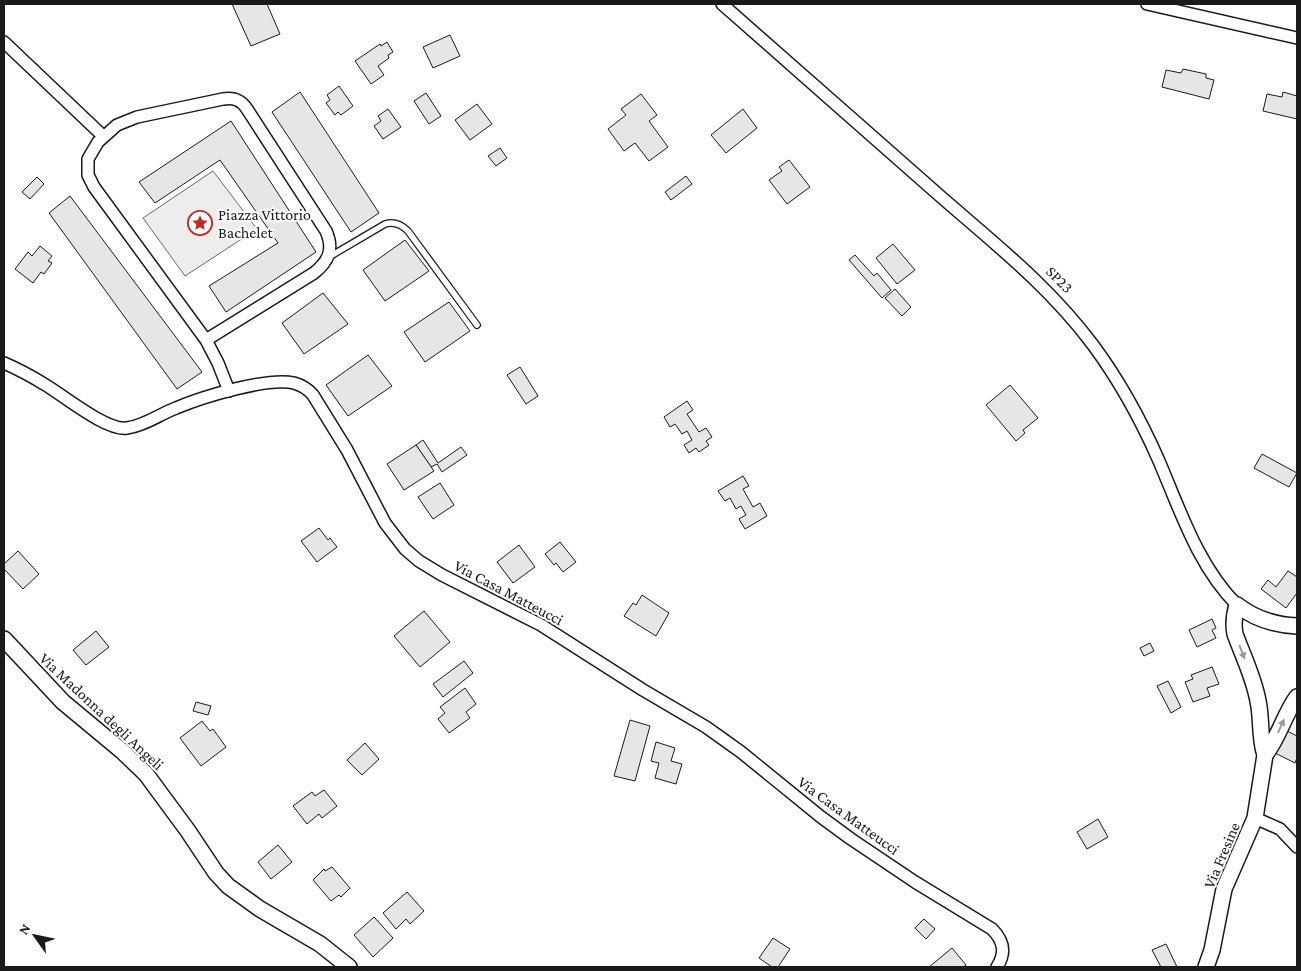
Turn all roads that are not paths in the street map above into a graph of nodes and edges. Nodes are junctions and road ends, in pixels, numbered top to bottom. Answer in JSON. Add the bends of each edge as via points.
{"nodes":[{"id":1,"x":722,"y":4,"type":"edge"},
{"id":2,"x":1147,"y":4,"type":"edge"},
{"id":3,"x":1297,"y":38,"type":"edge"},
{"id":4,"x":4,"y":42,"type":"edge"},
{"id":5,"x":103,"y":136,"type":"junction"},
{"id":6,"x":329,"y":257,"type":"junction"},
{"id":7,"x":477,"y":325,"type":"dead end"},
{"id":8,"x":206,"y":340,"type":"junction"},
{"id":9,"x":4,"y":363,"type":"edge"},
{"id":10,"x":229,"y":391,"type":"junction"},
{"id":11,"x":1237,"y":605,"type":"junction"},
{"id":12,"x":1297,"y":626,"type":"edge"},
{"id":13,"x":4,"y":639,"type":"edge"},
{"id":14,"x":1297,"y":697,"type":"edge"},
{"id":15,"x":1265,"y":755,"type":"junction"},
{"id":16,"x":1255,"y":818,"type":"junction"},
{"id":17,"x":1297,"y":846,"type":"edge"},
{"id":18,"x":349,"y":967,"type":"edge"},
{"id":19,"x":997,"y":967,"type":"edge"},
{"id":20,"x":1206,"y":967,"type":"edge"}],
"edges":[{"from":1,"to":11,"type":"street","name":"SP23","number":"SP23","via":[[1024,269],[1066,310],[1132,406],[1202,557],[1218,584]]},
{"from":2,"to":3,"type":"street"},
{"from":4,"to":5,"type":"street"},
{"from":5,"to":6,"type":"street","via":[[117,124],[131,119],[223,99],[237,99],[247,109],[326,231],[331,244]]},
{"from":5,"to":8,"type":"street","via":[[88,159],[89,178]]},
{"from":6,"to":7,"type":"lane","via":[[385,224],[400,224]]},
{"from":6,"to":8,"type":"street","via":[[314,274]]},
{"from":8,"to":10,"type":"street"},
{"from":9,"to":10,"type":"street","name":"Via Casa Matteucci","via":[[119,428],[138,425],[188,403]]},
{"from":10,"to":19,"type":"street","name":"Via Casa Matteucci","via":[[285,382],[309,391],[347,450],[380,515],[415,558],[435,572],[545,628],[718,735],[842,833],[992,929],[1003,945]]},
{"from":11,"to":12,"type":"street","name":"SP23","number":"SP23","via":[[1269,622]]},
{"from":11,"to":15,"type":"street","one_way":true,"via":[[1234,629],[1258,698]]},
{"from":13,"to":18,"type":"street","name":"Via Madonna degli Angeli","via":[[63,702],[146,774],[228,886],[320,944]]},
{"from":15,"to":14,"type":"street","one_way":true},
{"from":15,"to":16,"type":"street","name":"Via Fresine"},
{"from":16,"to":17,"type":"street","via":[[1280,829]]},
{"from":16,"to":20,"type":"street","name":"Via Fresine","via":[[1226,881]]}]}
